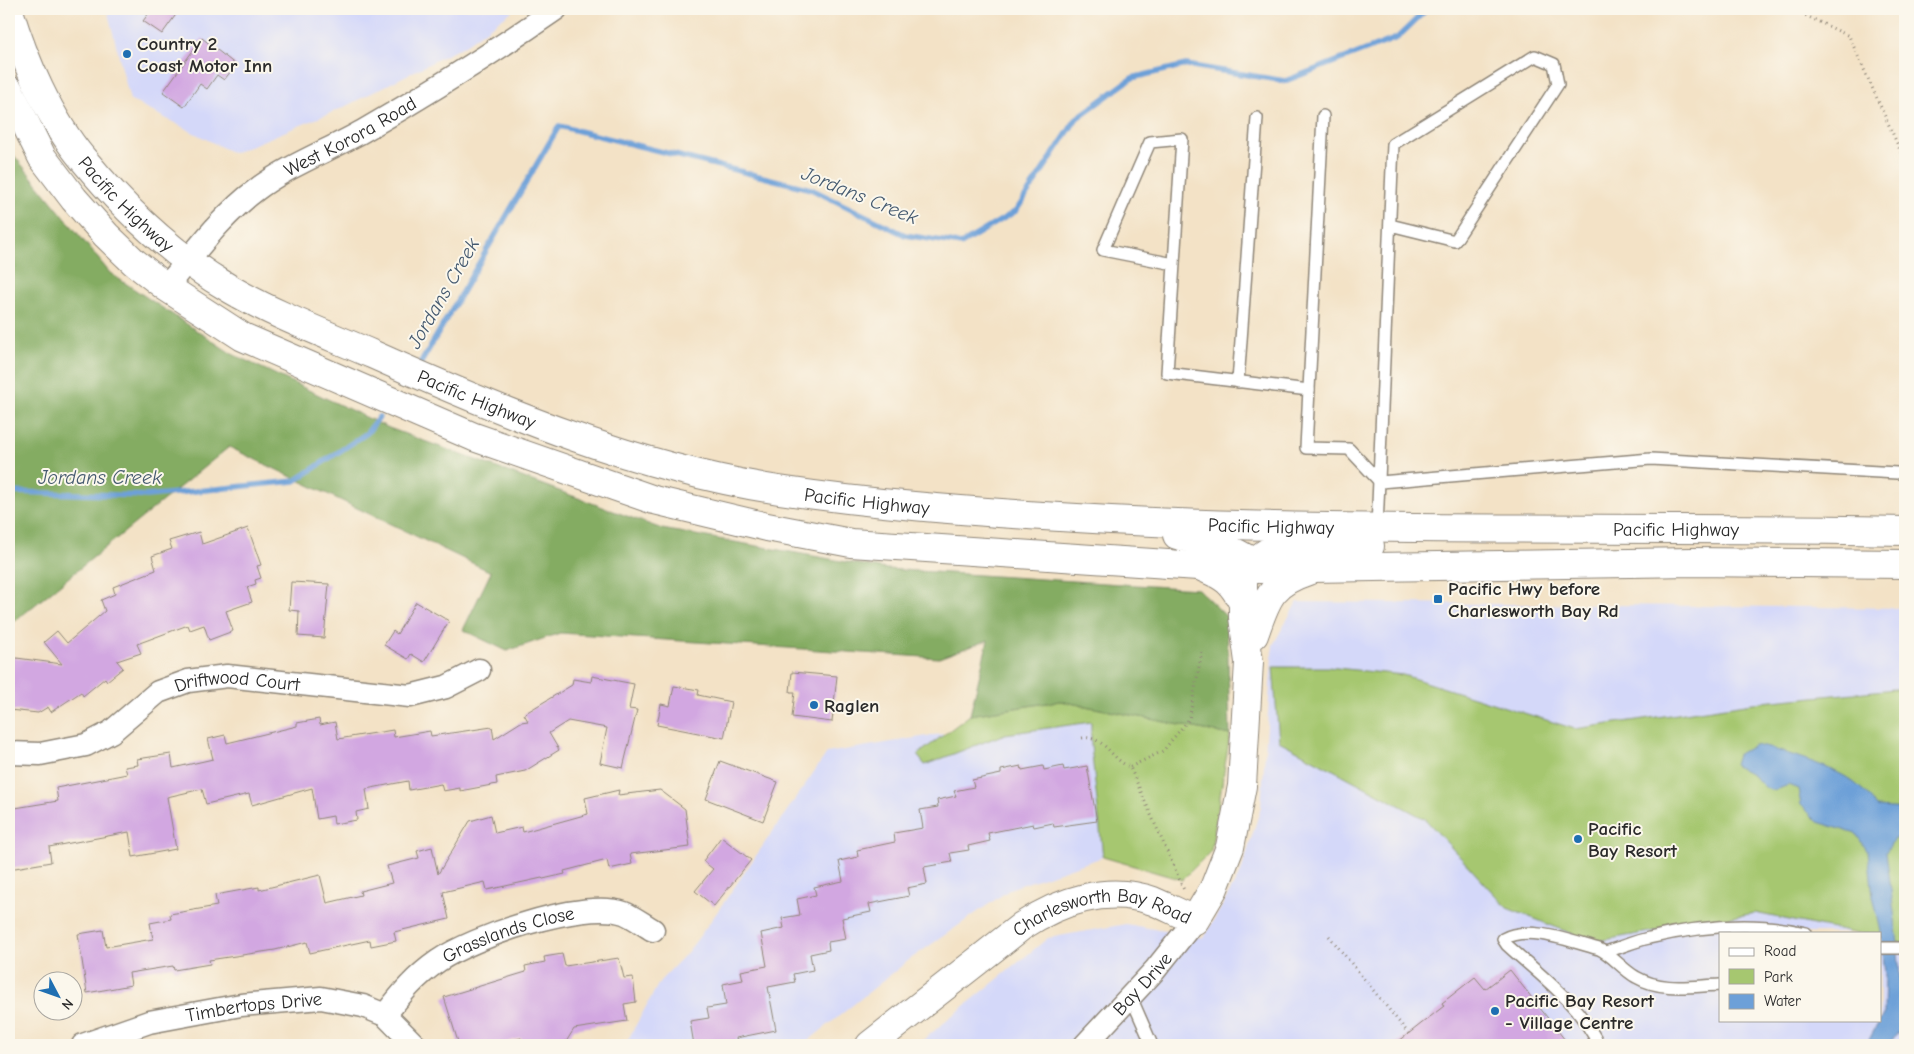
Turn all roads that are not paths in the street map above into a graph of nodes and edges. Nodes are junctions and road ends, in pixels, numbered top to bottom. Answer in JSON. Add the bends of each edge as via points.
{"nodes":[{"id":1,"x":556,"y":9,"type":"edge"},
{"id":2,"x":9,"y":11,"type":"edge"},
{"id":3,"x":9,"y":90,"type":"edge"},
{"id":4,"x":1323,"y":116,"type":"dead end"},
{"id":5,"x":1257,"y":118,"type":"dead end"},
{"id":6,"x":1390,"y":225,"type":"junction"},
{"id":7,"x":188,"y":260,"type":"junction"},
{"id":8,"x":1174,"y":264,"type":"junction"},
{"id":9,"x":166,"y":287,"type":"junction"},
{"id":10,"x":1238,"y":382,"type":"junction"},
{"id":11,"x":1309,"y":390,"type":"junction"},
{"id":12,"x":1897,"y":474,"type":"dead end"},
{"id":13,"x":1380,"y":482,"type":"junction"},
{"id":14,"x":1127,"y":521,"type":"junction"},
{"id":15,"x":1377,"y":528,"type":"junction"},
{"id":16,"x":1482,"y":528,"type":"junction"},
{"id":17,"x":1905,"y":531,"type":"edge"},
{"id":18,"x":1905,"y":564,"type":"edge"},
{"id":19,"x":1200,"y":566,"type":"junction"},
{"id":20,"x":1252,"y":567,"type":"junction"},
{"id":21,"x":1311,"y":570,"type":"junction"},
{"id":22,"x":1243,"y":603,"type":"junction"},
{"id":23,"x":1254,"y":635,"type":"junction"},
{"id":24,"x":1248,"y":662,"type":"junction"},
{"id":25,"x":479,"y":670,"type":"dead end"},
{"id":26,"x":9,"y":753,"type":"edge"},
{"id":27,"x":1195,"y":920,"type":"junction"},
{"id":28,"x":653,"y":930,"type":"dead end"},
{"id":29,"x":1797,"y":932,"type":"edge"},
{"id":30,"x":1882,"y":948,"type":"edge"},
{"id":31,"x":1905,"y":948,"type":"edge"},
{"id":32,"x":1605,"y":952,"type":"junction"},
{"id":33,"x":1719,"y":985,"type":"edge"},
{"id":34,"x":1131,"y":997,"type":"junction"},
{"id":35,"x":386,"y":1015,"type":"junction"},
{"id":36,"x":1090,"y":1044,"type":"edge"},
{"id":37,"x":83,"y":1045,"type":"edge"},
{"id":38,"x":415,"y":1045,"type":"edge"},
{"id":39,"x":870,"y":1045,"type":"edge"},
{"id":40,"x":1152,"y":1045,"type":"edge"},
{"id":41,"x":1599,"y":1045,"type":"edge"}],
"edges":[{"from":1,"to":7,"type":"street","name":"West Korora Road","via":[[403,108],[256,190],[227,216]]},
{"from":2,"to":7,"type":"main road","name":"Pacific Highway","via":[[29,64],[52,111],[80,156],[150,230]]},
{"from":3,"to":9,"type":"main road","name":"Pacific Highway","via":[[42,157],[74,199],[134,262]]},
{"from":4,"to":11,"type":"lane"},
{"from":5,"to":10,"type":"lane"},
{"from":6,"to":6,"type":"lane","via":[[1393,144],[1535,56],[1554,64],[1558,84],[1455,240]]},
{"from":6,"to":13,"type":"lane"},
{"from":7,"to":9,"type":"street","name":"West Korora Road"},
{"from":7,"to":14,"type":"main road","name":"Pacific Highway","via":[[226,287],[267,309],[488,406],[574,439],[668,466],[776,490],[959,511]]},
{"from":8,"to":8,"type":"lane","via":[[1175,254],[1182,139],[1150,142],[1104,250]]},
{"from":8,"to":10,"type":"lane","via":[[1167,373]]},
{"from":9,"to":19,"type":"main road","name":"Pacific Highway","via":[[243,336],[340,380],[474,437],[654,500],[767,527],[851,542]]},
{"from":10,"to":11,"type":"lane"},
{"from":11,"to":13,"type":"lane","via":[[1306,448],[1349,449]]},
{"from":12,"to":13,"type":"lane","via":[[1651,459]]},
{"from":13,"to":15,"type":"lane"},
{"from":14,"to":15,"type":"main road","name":"Pacific Highway"},
{"from":14,"to":20,"type":"main road","via":[[1228,549]]},
{"from":15,"to":16,"type":"main road","name":"Pacific Highway"},
{"from":16,"to":17,"type":"main road","name":"Pacific Highway"},
{"from":16,"to":20,"type":"main road","via":[[1412,545],[1280,548],[1266,553]]},
{"from":18,"to":21,"type":"main road","name":"Pacific Highway","via":[[1693,562]]},
{"from":19,"to":20,"type":"main road","name":"Pacific Highway"},
{"from":19,"to":22,"type":"main road","via":[[1233,584]]},
{"from":20,"to":21,"type":"main road","name":"Pacific Highway"},
{"from":20,"to":22,"type":"main road","name":"Charlesworth Bay Road"},
{"from":20,"to":23,"type":"main road","name":"Charlesworth Bay Road"},
{"from":21,"to":23,"type":"main road","via":[[1287,578],[1275,588],[1266,602]]},
{"from":22,"to":24,"type":"main road","name":"Charlesworth Bay Road"},
{"from":23,"to":24,"type":"main road","name":"Charlesworth Bay Road"},
{"from":24,"to":27,"type":"main road","name":"Charlesworth Bay Road","via":[[1242,786],[1237,818],[1222,869]]},
{"from":25,"to":26,"type":"street","name":"Driftwood Court","via":[[446,687],[410,696],[227,676],[188,681],[158,692],[111,732],[86,745],[40,754]]},
{"from":27,"to":34,"type":"street","name":"Bay Drive"},
{"from":27,"to":39,"type":"main road","name":"Charlesworth Bay Road","via":[[1152,901],[1116,894],[1077,900],[1048,910],[1022,926]]},
{"from":28,"to":35,"type":"street","name":"Grasslands Close","via":[[623,913],[600,911],[568,912],[502,932],[439,960],[407,985]]},
{"from":29,"to":32,"type":"lane","via":[[1740,926],[1696,929],[1647,938]]},
{"from":30,"to":31,"type":"lane"},
{"from":32,"to":33,"type":"lane","via":[[1636,977],[1658,987]]},
{"from":32,"to":41,"type":"lane","via":[[1521,932],[1503,939],[1559,989],[1576,1008]]},
{"from":34,"to":36,"type":"street","name":"Bay Drive"},
{"from":34,"to":40,"type":"lane"},
{"from":35,"to":37,"type":"street","name":"Timbertops Drive","via":[[363,1006],[321,998],[241,1005],[149,1022]]},
{"from":35,"to":38,"type":"street","name":"Timbertops Drive"}]}
